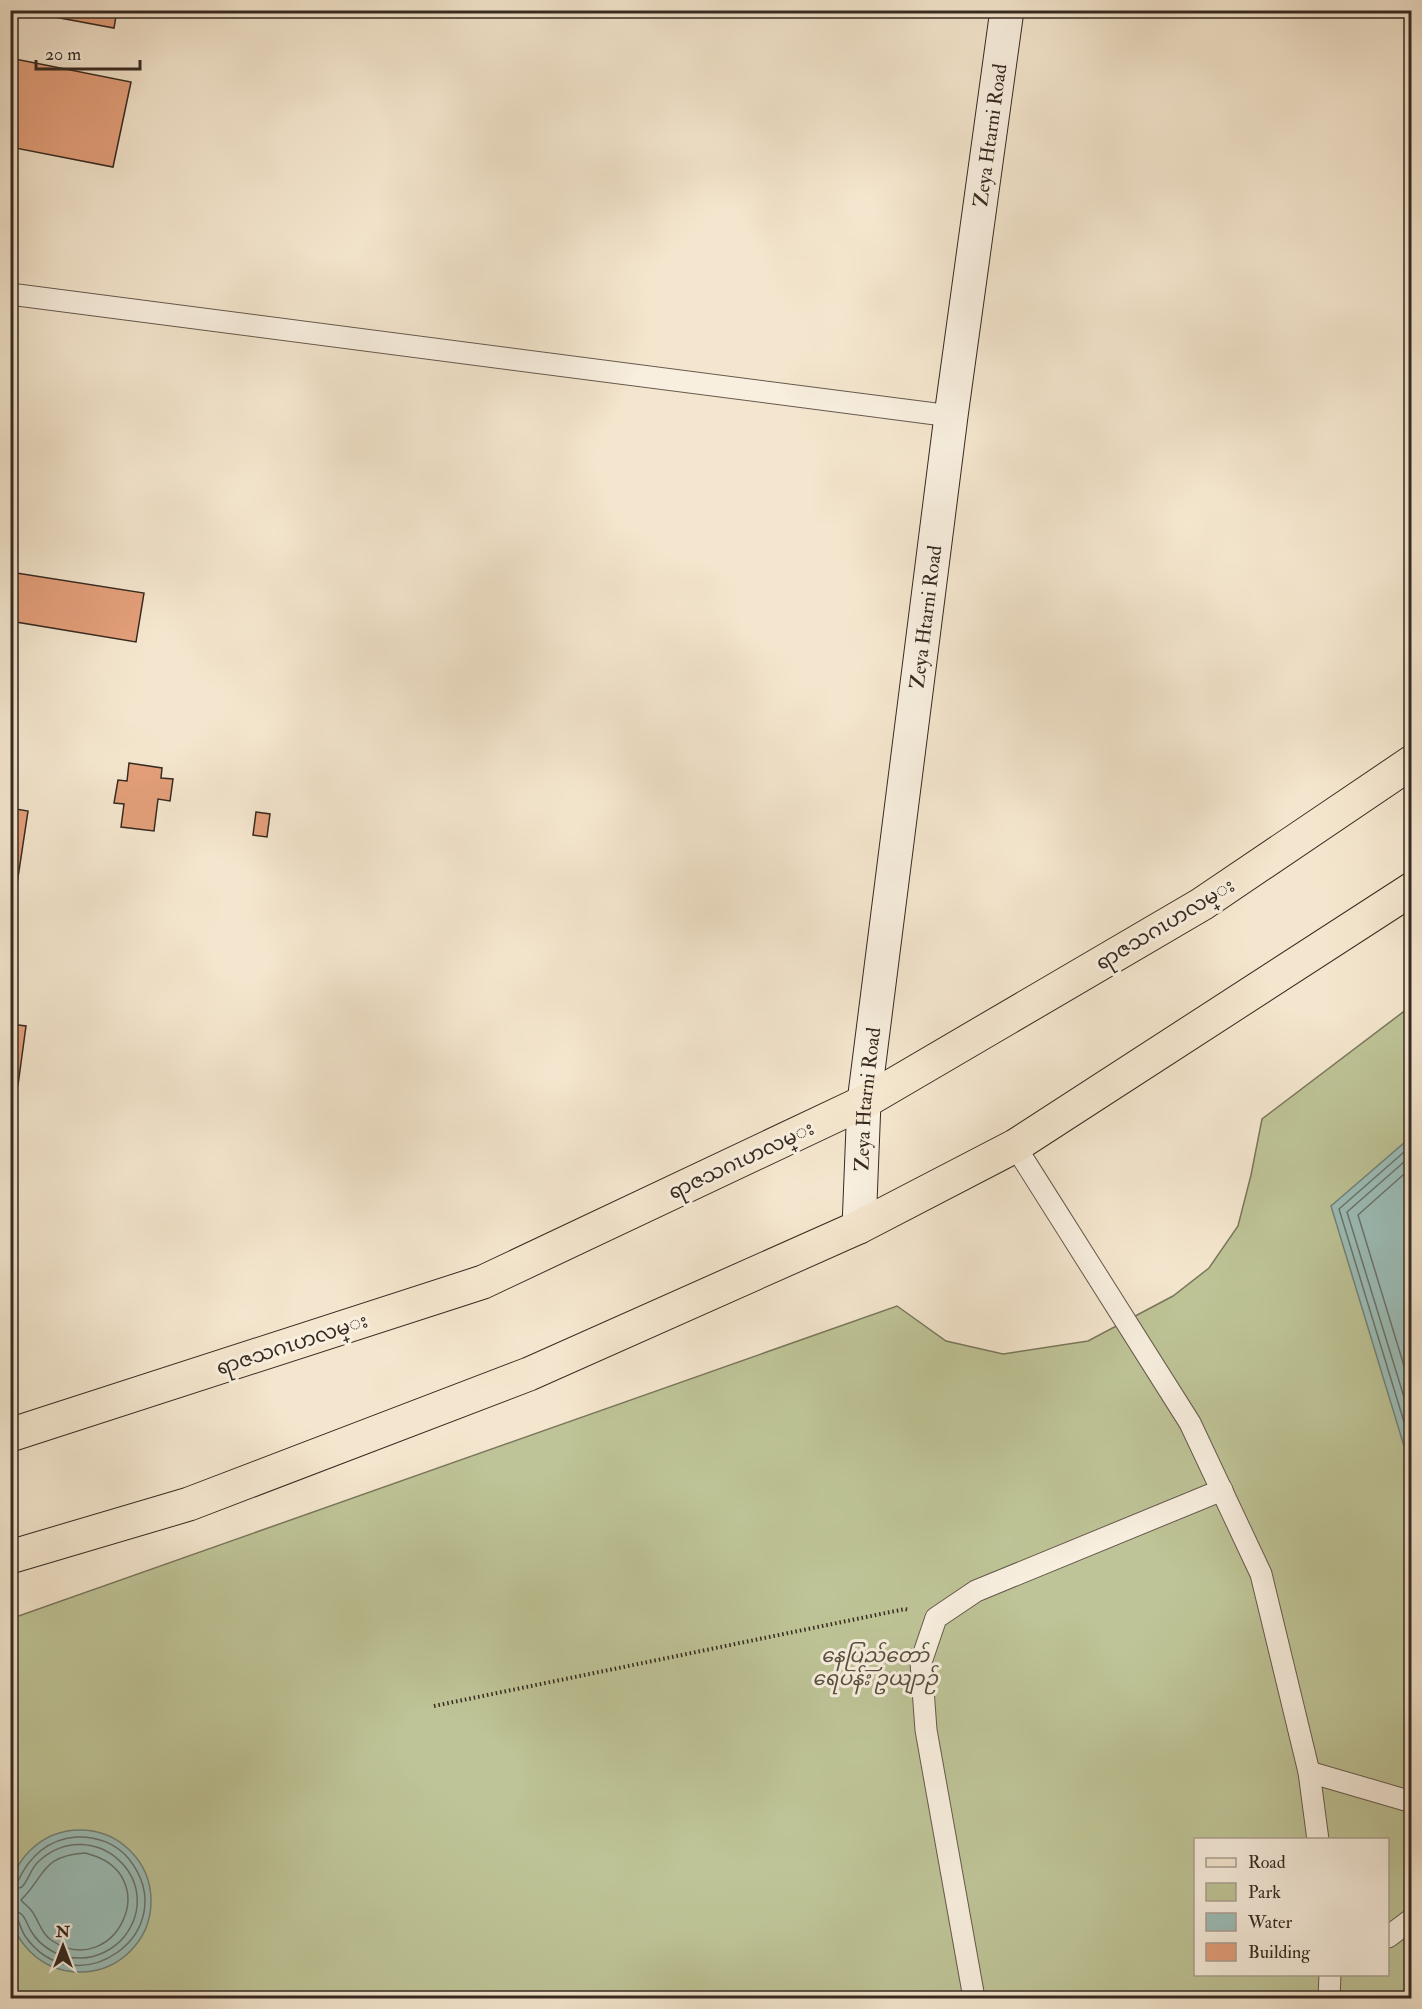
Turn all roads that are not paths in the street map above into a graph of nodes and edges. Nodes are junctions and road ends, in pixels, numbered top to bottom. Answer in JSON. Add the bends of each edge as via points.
{"nodes":[{"id":1,"x":1007,"y":10,"type":"edge"},
{"id":2,"x":10,"y":294,"type":"edge"},
{"id":3,"x":951,"y":416,"type":"junction"},
{"id":4,"x":1412,"y":762,"type":"edge"},
{"id":5,"x":1412,"y":889,"type":"edge"},
{"id":6,"x":864,"y":1102,"type":"junction"},
{"id":7,"x":1015,"y":1146,"type":"junction"},
{"id":8,"x":859,"y":1227,"type":"junction"},
{"id":9,"x":10,"y":1435,"type":"edge"},
{"id":10,"x":1222,"y":1490,"type":"junction"},
{"id":11,"x":10,"y":1557,"type":"edge"},
{"id":12,"x":1309,"y":1772,"type":"junction"},
{"id":13,"x":1412,"y":1802,"type":"edge"},
{"id":14,"x":1318,"y":1838,"type":"edge"},
{"id":15,"x":1412,"y":1919,"type":"edge"},
{"id":16,"x":1389,"y":1936,"type":"edge"},
{"id":17,"x":974,"y":1998,"type":"edge"}],
"edges":[{"from":1,"to":3,"type":"main road","name":"Zeya Htarni Road"},
{"from":2,"to":3,"type":"lane"},
{"from":3,"to":6,"type":"main road","name":"Zeya Htarni Road"},
{"from":4,"to":6,"type":"main road","name":"ရာဇသဂၤဟလမ္း","via":[[1202,904]]},
{"from":5,"to":7,"type":"main road"},
{"from":6,"to":8,"type":"main road","name":"Zeya Htarni Road"},
{"from":6,"to":9,"type":"main road","name":"ရာဇသဂၤဟလမ္း","via":[[483,1282]]},
{"from":7,"to":8,"type":"main road"},
{"from":7,"to":10,"type":"lane","via":[[1190,1423]]},
{"from":8,"to":11,"type":"main road","via":[[529,1374],[189,1504]]},
{"from":10,"to":12,"type":"lane","via":[[1261,1574]]},
{"from":10,"to":17,"type":"lane","via":[[976,1592],[936,1618],[921,1662],[926,1730]]},
{"from":12,"to":13,"type":"lane"},
{"from":12,"to":14,"type":"lane"},
{"from":15,"to":16,"type":"lane"}]}
